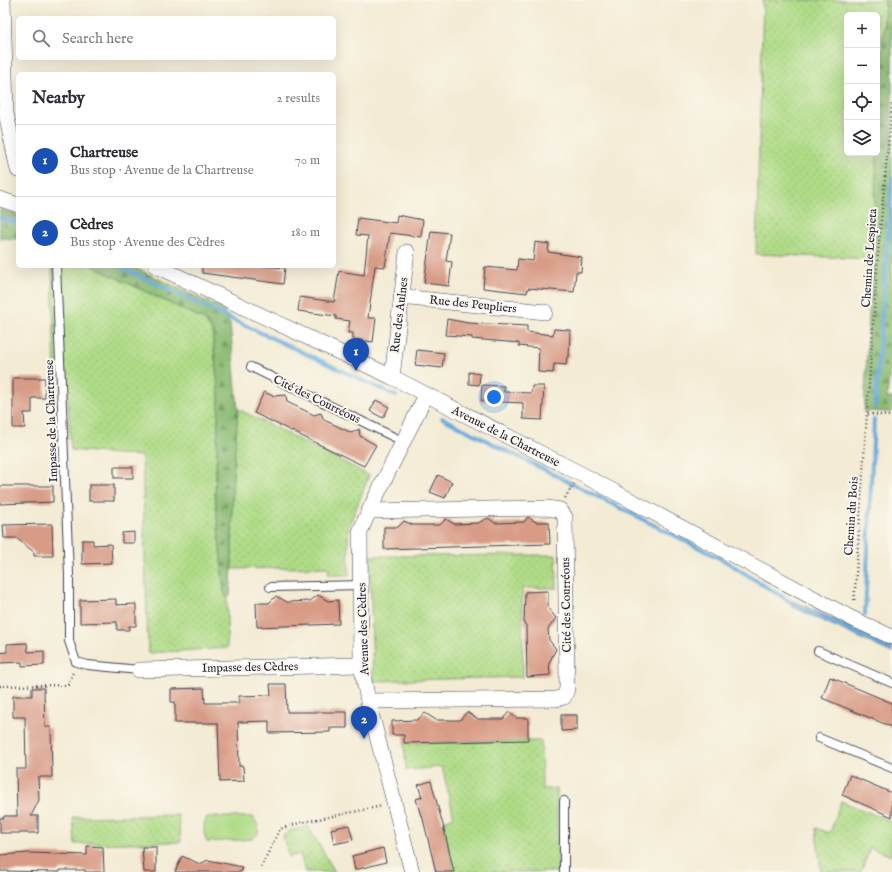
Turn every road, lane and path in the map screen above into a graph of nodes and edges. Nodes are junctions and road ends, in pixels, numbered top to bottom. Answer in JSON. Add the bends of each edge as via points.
{"nodes":[{"id":1,"x":3,"y":0,"type":"edge"},
{"id":2,"x":892,"y":104,"type":"edge"},
{"id":3,"x":3,"y":118,"type":"edge"},
{"id":4,"x":16,"y":163,"type":"edge"},
{"id":5,"x":0,"y":199,"type":"edge"},
{"id":6,"x":16,"y":204,"type":"edge"},
{"id":7,"x":407,"y":252,"type":"dead end"},
{"id":8,"x":56,"y":268,"type":"edge"},
{"id":9,"x":160,"y":268,"type":"edge"},
{"id":10,"x":401,"y":297,"type":"junction"},
{"id":11,"x":544,"y":312,"type":"dead end"},
{"id":12,"x":251,"y":367,"type":"dead end"},
{"id":13,"x":392,"y":377,"type":"junction"},
{"id":14,"x":426,"y":395,"type":"junction"},
{"id":15,"x":868,"y":414,"type":"junction"},
{"id":16,"x":892,"y":416,"type":"edge"},
{"id":17,"x":404,"y":442,"type":"junction"},
{"id":18,"x":369,"y":511,"type":"junction"},
{"id":19,"x":362,"y":585,"type":"junction"},
{"id":20,"x":270,"y":587,"type":"dead end"},
{"id":21,"x":850,"y":618,"type":"junction"},
{"id":22,"x":892,"y":637,"type":"edge"},
{"id":23,"x":818,"y":651,"type":"dead end"},
{"id":24,"x":76,"y":662,"type":"junction"},
{"id":25,"x":361,"y":665,"type":"junction"},
{"id":26,"x":139,"y":670,"type":"joint"},
{"id":27,"x":892,"y":683,"type":"edge"},
{"id":28,"x":0,"y":686,"type":"edge"},
{"id":29,"x":368,"y":701,"type":"junction"},
{"id":30,"x":819,"y":738,"type":"dead end"},
{"id":31,"x":892,"y":768,"type":"edge"},
{"id":32,"x":564,"y":801,"type":"dead end"},
{"id":33,"x":394,"y":803,"type":"junction"},
{"id":34,"x":261,"y":867,"type":"dead end"},
{"id":35,"x":412,"y":872,"type":"edge"},
{"id":36,"x":564,"y":872,"type":"edge"}],
"edges":[{"from":1,"to":3,"type":"street"},
{"from":2,"to":15,"type":"path","name":"Chemin de Lespieta","via":[[878,252]]},
{"from":3,"to":4,"type":"street"},
{"from":5,"to":6,"type":"street"},
{"from":7,"to":10,"type":"street","name":"Rue des Aulnes"},
{"from":8,"to":24,"type":"lane","name":"Impasse de la Chartreuse","via":[[69,574],[69,641]]},
{"from":9,"to":13,"type":"street","name":"Avenue de la Chartreuse"},
{"from":10,"to":11,"type":"street","name":"Rue des Peupliers"},
{"from":10,"to":13,"type":"street","name":"Rue des Aulnes"},
{"from":12,"to":17,"type":"lane","name":"Cité des Courréous"},
{"from":13,"to":14,"type":"street","name":"Avenue de la Chartreuse"},
{"from":14,"to":17,"type":"street","name":"Avenue des Cèdres"},
{"from":14,"to":21,"type":"street","name":"Avenue de la Chartreuse","via":[[583,475]]},
{"from":15,"to":16,"type":"path"},
{"from":15,"to":21,"type":"path","name":"Chemin du Bois","via":[[854,608]]},
{"from":17,"to":18,"type":"street","name":"Avenue des Cèdres"},
{"from":18,"to":19,"type":"street","name":"Avenue des Cèdres","via":[[360,532]]},
{"from":18,"to":29,"type":"street","name":"Cité des Courréous","via":[[547,508],[560,510],[565,517],[567,689],[564,697],[556,699]]},
{"from":19,"to":20,"type":"lane"},
{"from":19,"to":25,"type":"street","name":"Avenue des Cèdres"},
{"from":21,"to":22,"type":"street","name":"Avenue de la Chartreuse"},
{"from":23,"to":27,"type":"lane"},
{"from":24,"to":26,"type":"lane","via":[[88,666]]},
{"from":24,"to":28,"type":"path","via":[[68,685]]},
{"from":25,"to":26,"type":"street","name":"Impasse des Cèdres"},
{"from":25,"to":29,"type":"street","name":"Avenue des Cèdres"},
{"from":29,"to":33,"type":"street","name":"Avenue des Cèdres"},
{"from":30,"to":31,"type":"lane"},
{"from":32,"to":36,"type":"lane"},
{"from":33,"to":34,"type":"path","via":[[299,822],[280,829]]},
{"from":33,"to":35,"type":"street","name":"Avenue des Cèdres"}]}
